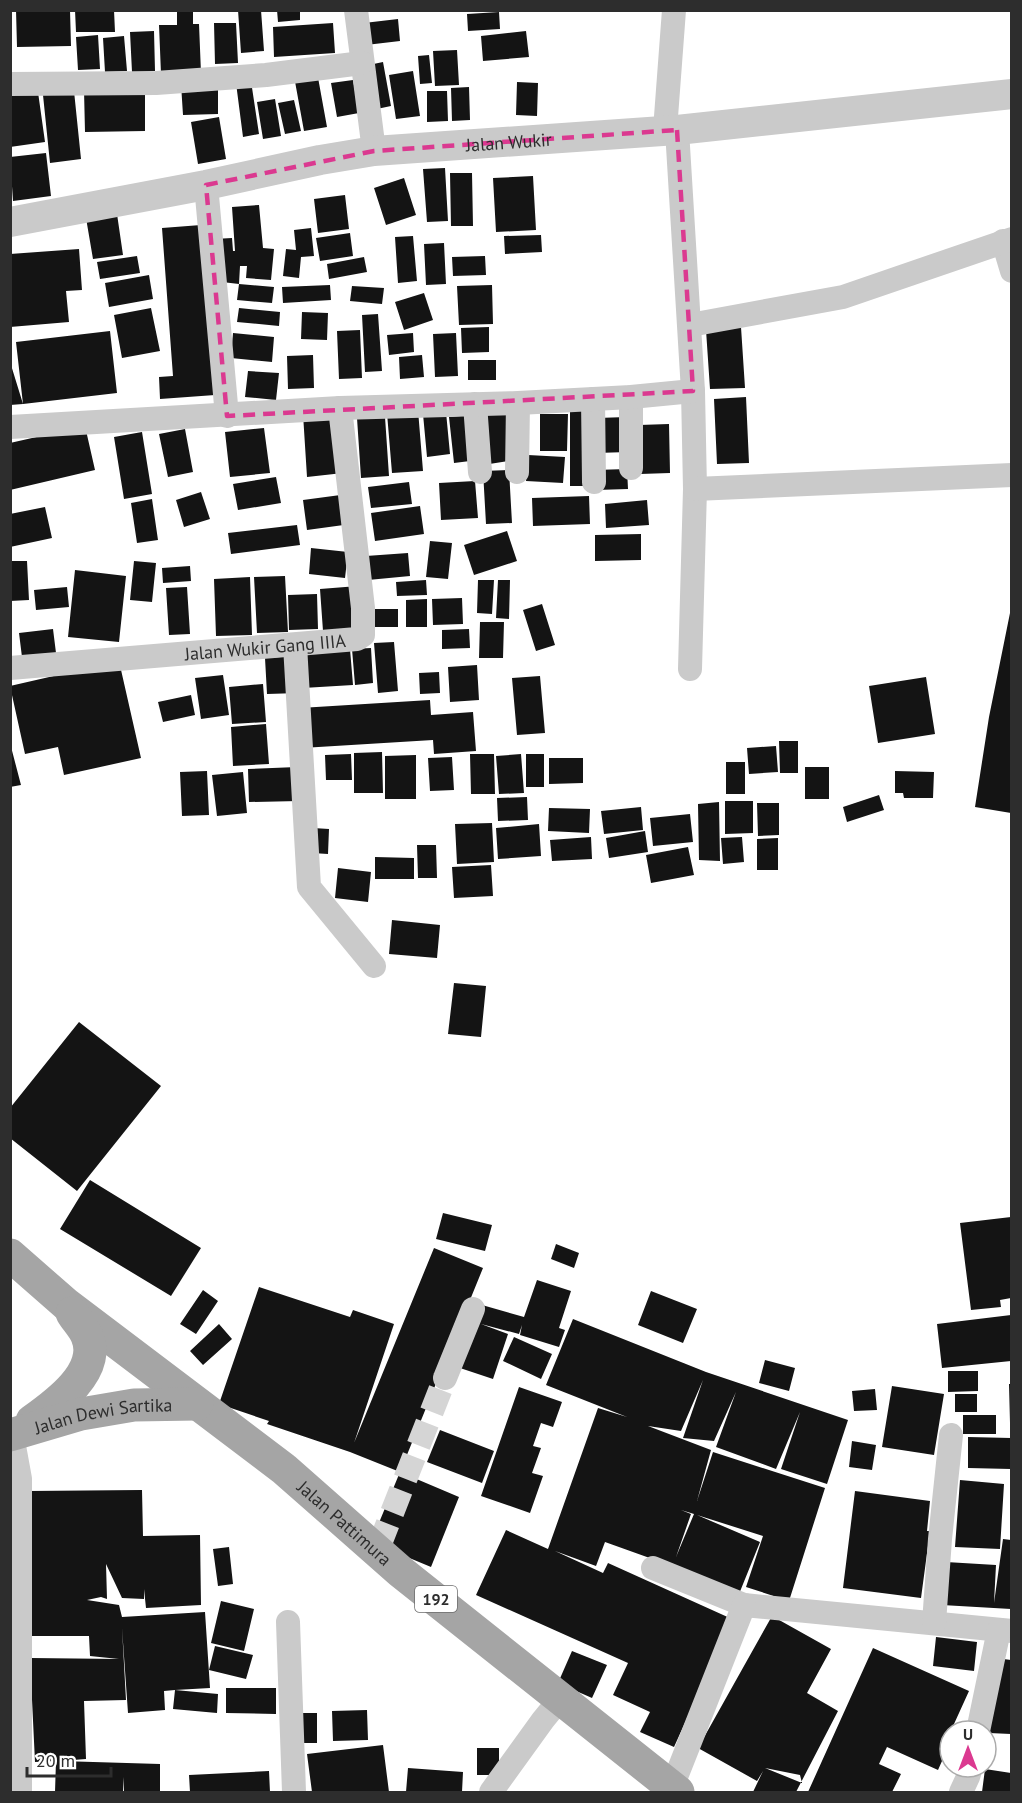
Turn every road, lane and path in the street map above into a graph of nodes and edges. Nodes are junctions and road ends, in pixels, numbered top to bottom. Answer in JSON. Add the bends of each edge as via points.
{"nodes":[{"id":1,"x":356,"y":10,"type":"edge"},
{"id":2,"x":674,"y":10,"type":"edge"},
{"id":3,"x":362,"y":63,"type":"junction"},
{"id":4,"x":10,"y":84,"type":"edge"},
{"id":5,"x":1011,"y":94,"type":"edge"},
{"id":6,"x":671,"y":130,"type":"junction"},
{"id":7,"x":374,"y":151,"type":"junction"},
{"id":8,"x":206,"y":185,"type":"junction"},
{"id":9,"x":10,"y":222,"type":"edge"},
{"id":10,"x":1007,"y":240,"type":"edge"},
{"id":11,"x":1011,"y":271,"type":"edge"},
{"id":12,"x":690,"y":325,"type":"junction"},
{"id":13,"x":693,"y":391,"type":"junction"},
{"id":14,"x":631,"y":397,"type":"junction"},
{"id":15,"x":593,"y":399,"type":"junction"},
{"id":16,"x":518,"y":403,"type":"junction"},
{"id":17,"x":476,"y":404,"type":"junction"},
{"id":18,"x":340,"y":408,"type":"junction"},
{"id":19,"x":227,"y":416,"type":"junction"},
{"id":20,"x":10,"y":427,"type":"edge"},
{"id":21,"x":631,"y":468,"type":"dead end"},
{"id":22,"x":480,"y":472,"type":"dead end"},
{"id":23,"x":517,"y":472,"type":"dead end"},
{"id":24,"x":1011,"y":475,"type":"edge"},
{"id":25,"x":594,"y":483,"type":"dead end"},
{"id":26,"x":695,"y":489,"type":"junction"},
{"id":27,"x":295,"y":645,"type":"junction"},
{"id":28,"x":10,"y":668,"type":"edge"},
{"id":29,"x":690,"y":669,"type":"dead end"},
{"id":30,"x":374,"y":966,"type":"dead end"},
{"id":31,"x":10,"y":1255,"type":"edge"},
{"id":32,"x":66,"y":1304,"type":"junction"},
{"id":33,"x":473,"y":1309,"type":"dead end"},
{"id":34,"x":445,"y":1378,"type":"tunnel mouth"},
{"id":35,"x":196,"y":1404,"type":"junction"},
{"id":36,"x":11,"y":1435,"type":"edge"},
{"id":37,"x":951,"y":1435,"type":"dead end"},
{"id":38,"x":653,"y":1568,"type":"dead end"},
{"id":39,"x":744,"y":1605,"type":"junction"},
{"id":40,"x":288,"y":1622,"type":"dead end"},
{"id":41,"x":934,"y":1623,"type":"junction"},
{"id":42,"x":1005,"y":1631,"type":"edge"},
{"id":43,"x":561,"y":1698,"type":"junction"},
{"id":44,"x":981,"y":1719,"type":"edge"},
{"id":45,"x":675,"y":1790,"type":"edge"},
{"id":46,"x":20,"y":1792,"type":"edge"},
{"id":47,"x":294,"y":1792,"type":"edge"},
{"id":48,"x":491,"y":1792,"type":"edge"}],
"edges":[{"from":1,"to":3,"type":"street"},
{"from":2,"to":6,"type":"street"},
{"from":3,"to":4,"type":"street","via":[[156,83]]},
{"from":3,"to":7,"type":"street"},
{"from":5,"to":6,"type":"street","name":"Jalan Wukir"},
{"from":6,"to":7,"type":"street","name":"Jalan Wukir"},
{"from":6,"to":12,"type":"street"},
{"from":7,"to":8,"type":"street","name":"Jalan Wukir"},
{"from":8,"to":9,"type":"street","name":"Jalan Wukir"},
{"from":8,"to":19,"type":"street"},
{"from":10,"to":11,"type":"street"},
{"from":10,"to":12,"type":"street","via":[[843,297]]},
{"from":12,"to":13,"type":"street"},
{"from":13,"to":14,"type":"street"},
{"from":13,"to":26,"type":"street"},
{"from":14,"to":15,"type":"street"},
{"from":14,"to":21,"type":"street"},
{"from":15,"to":16,"type":"street"},
{"from":15,"to":25,"type":"street"},
{"from":16,"to":17,"type":"street"},
{"from":16,"to":23,"type":"street"},
{"from":17,"to":18,"type":"street"},
{"from":17,"to":22,"type":"street"},
{"from":18,"to":19,"type":"street"},
{"from":18,"to":27,"type":"street","name":"Jalan Wukir Gang IIIA","via":[[363,634],[357,639]]},
{"from":19,"to":20,"type":"street"},
{"from":24,"to":26,"type":"street"},
{"from":26,"to":29,"type":"street"},
{"from":27,"to":28,"type":"street","name":"Jalan Wukir Gang IIIA"},
{"from":27,"to":30,"type":"street","via":[[309,887]]},
{"from":31,"to":32,"type":"main road","name":"Jalan Pattimura","number":"192"},
{"from":32,"to":35,"type":"main road","name":"Jalan Pattimura","number":"192"},
{"from":32,"to":36,"type":"main road","via":[[87,1337],[90,1352],[85,1368],[74,1388]]},
{"from":33,"to":34,"type":"street"},
{"from":35,"to":36,"type":"main road","name":"Jalan Dewi Sartika","via":[[134,1405],[81,1414]]},
{"from":35,"to":43,"type":"main road","name":"Jalan Pattimura","number":"192","via":[[284,1468],[411,1579]]},
{"from":36,"to":46,"type":"street","via":[[20,1479]]},
{"from":37,"to":41,"type":"street"},
{"from":38,"to":39,"type":"street"},
{"from":39,"to":41,"type":"street"},
{"from":39,"to":45,"type":"street"},
{"from":40,"to":47,"type":"street"},
{"from":41,"to":42,"type":"street"},
{"from":42,"to":44,"type":"street"},
{"from":43,"to":45,"type":"main road","name":"Jalan Pattimura","number":"192"},
{"from":43,"to":48,"type":"street"}]}
